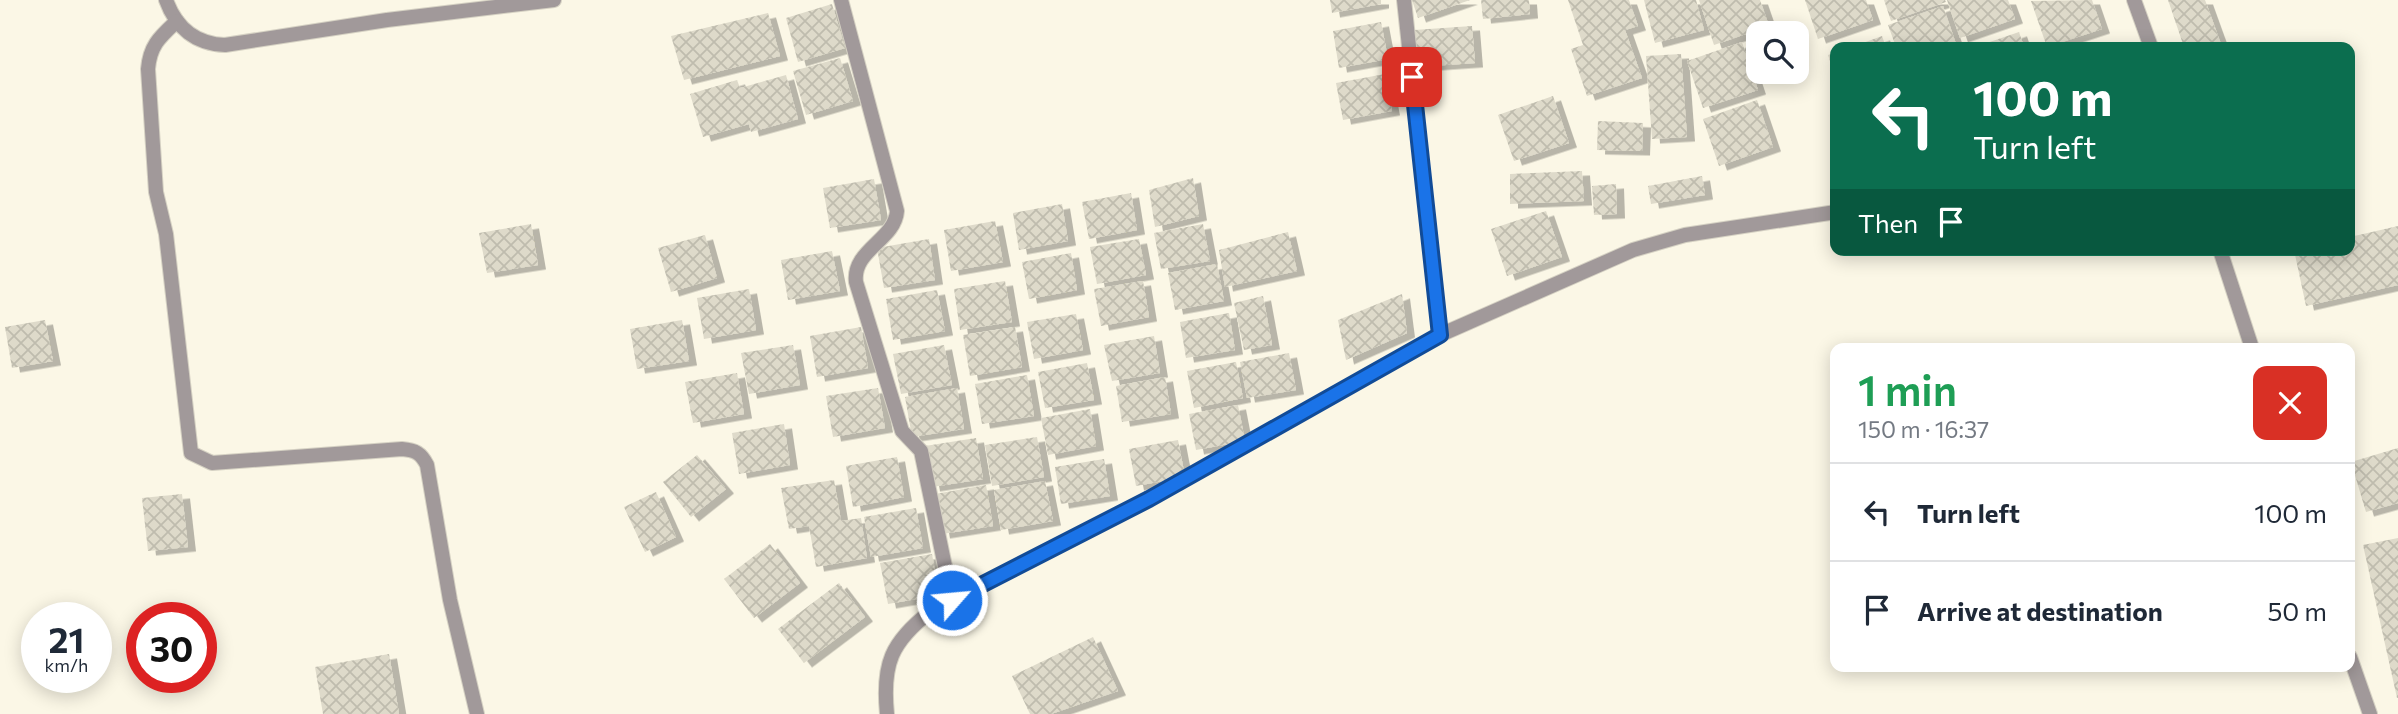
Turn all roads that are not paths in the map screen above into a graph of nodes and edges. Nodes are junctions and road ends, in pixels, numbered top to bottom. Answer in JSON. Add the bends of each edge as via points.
{"nodes":[{"id":1,"x":166,"y":0,"type":"edge"},
{"id":2,"x":554,"y":0,"type":"edge"},
{"id":3,"x":841,"y":0,"type":"edge"},
{"id":4,"x":1404,"y":0,"type":"edge"},
{"id":5,"x":2134,"y":0,"type":"edge"},
{"id":6,"x":177,"y":21,"type":"junction"},
{"id":7,"x":2149,"y":42,"type":"edge"},
{"id":8,"x":1830,"y":213,"type":"edge"},
{"id":9,"x":2222,"y":256,"type":"edge"},
{"id":10,"x":1440,"y":335,"type":"junction"},
{"id":11,"x":2250,"y":343,"type":"edge"},
{"id":12,"x":952,"y":600,"type":"junction"},
{"id":13,"x":2355,"y":671,"type":"edge"},
{"id":14,"x":477,"y":714,"type":"edge"},
{"id":15,"x":887,"y":714,"type":"edge"},
{"id":16,"x":2370,"y":714,"type":"edge"}],
"edges":[{"from":1,"to":6,"type":"street"},
{"from":2,"to":6,"type":"street","via":[[225,45],[198,41]]},
{"from":3,"to":12,"type":"street","via":[[897,211],[894,225],[860,261],[856,282],[902,430],[922,451]]},
{"from":4,"to":10,"type":"street"},
{"from":5,"to":7,"type":"street"},
{"from":6,"to":14,"type":"street","via":[[155,41],[148,69],[156,192],[166,234],[191,453],[212,463],[402,449],[423,457]]},
{"from":8,"to":10,"type":"street","via":[[1685,235],[1633,250]]},
{"from":9,"to":11,"type":"street"},
{"from":10,"to":12,"type":"street","via":[[1149,499]]},
{"from":12,"to":15,"type":"street","via":[[931,611],[899,640],[889,658],[884,687]]},
{"from":13,"to":16,"type":"street"}]}
